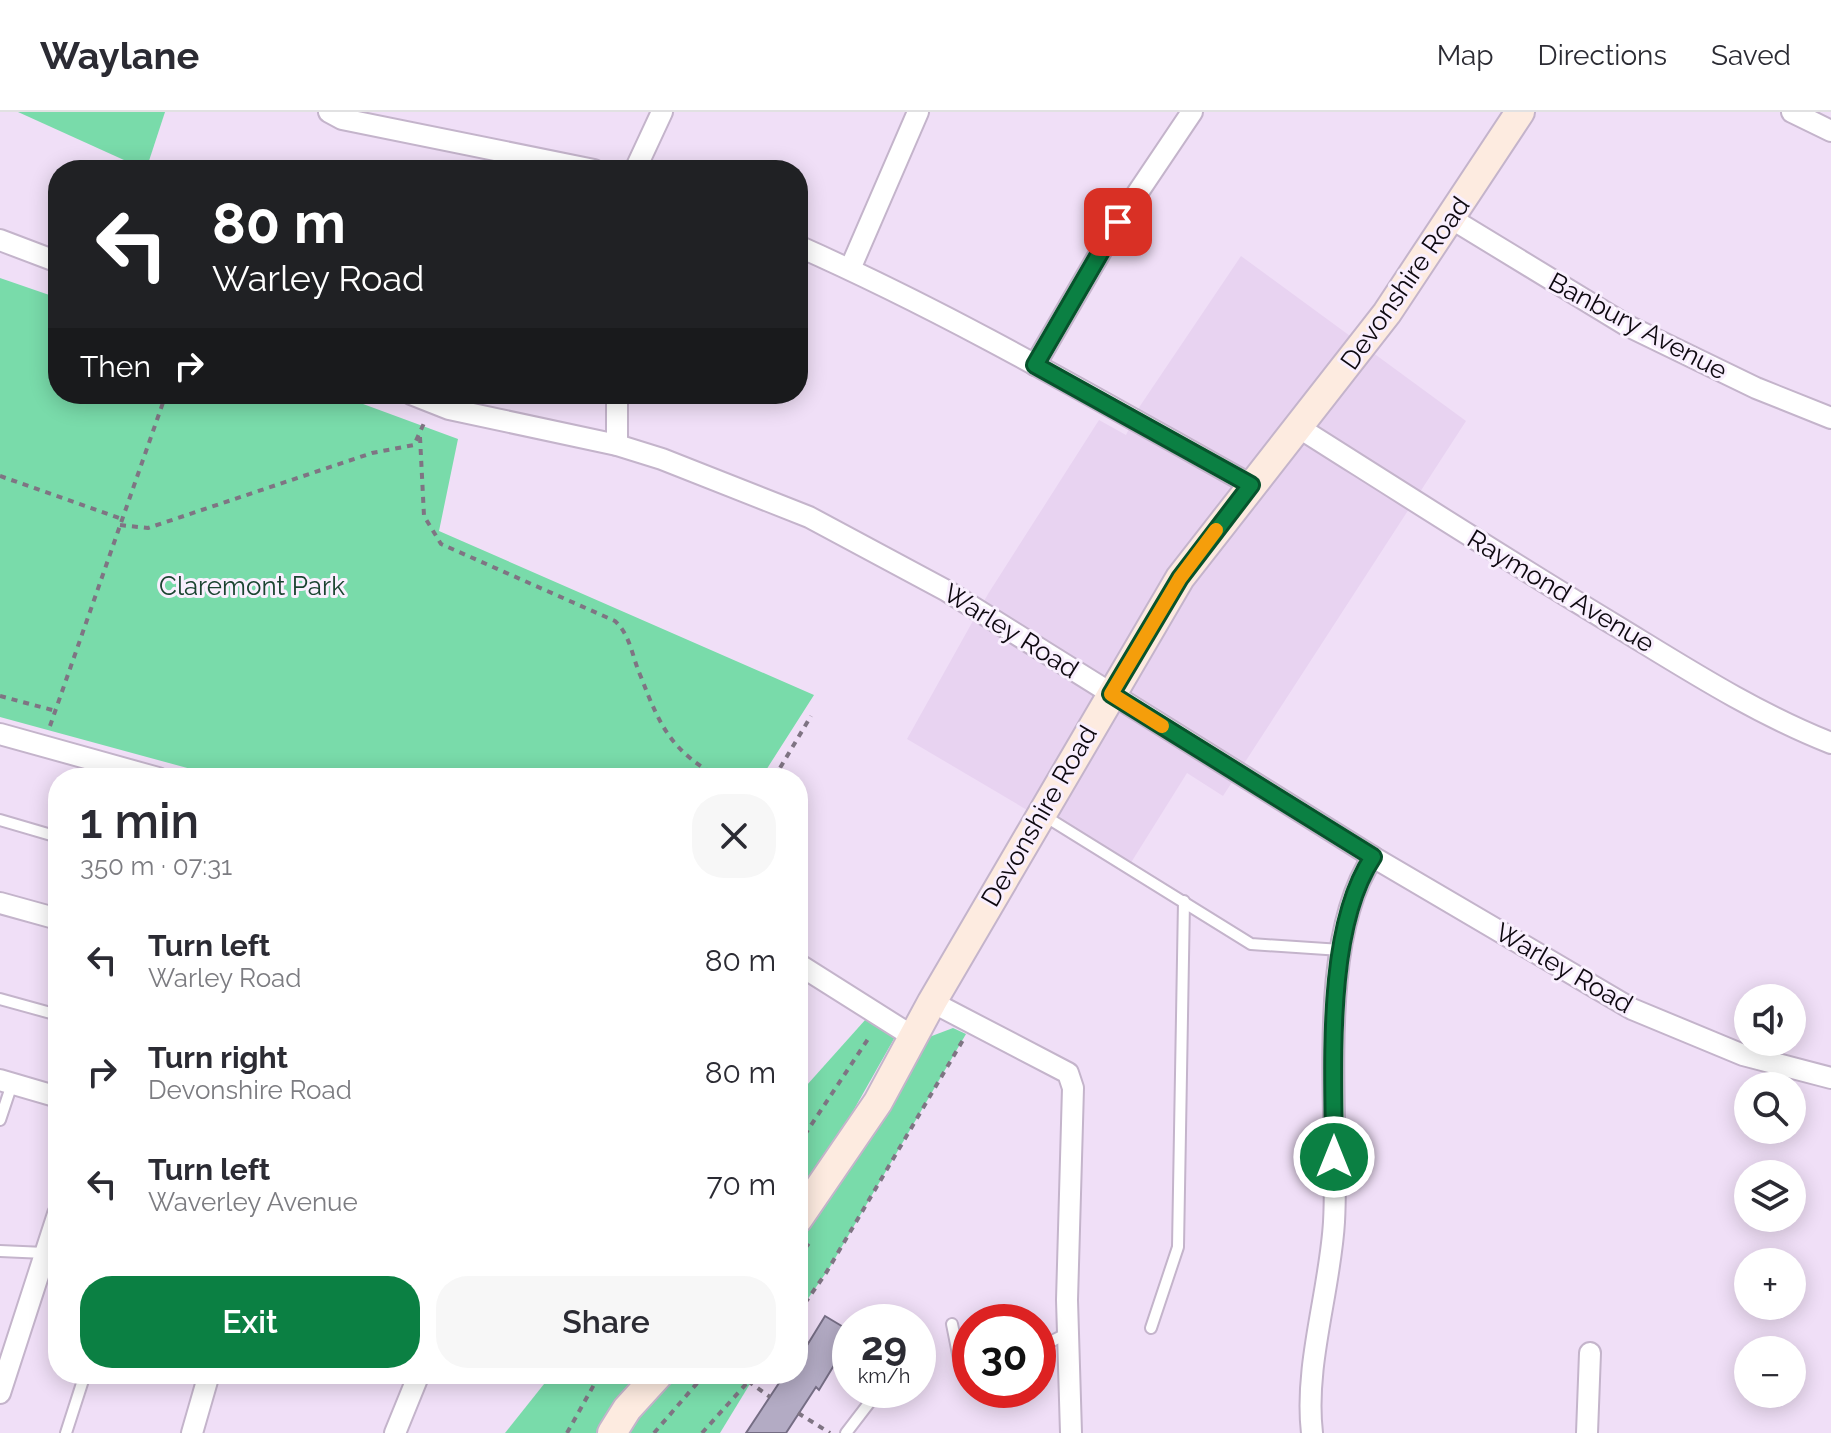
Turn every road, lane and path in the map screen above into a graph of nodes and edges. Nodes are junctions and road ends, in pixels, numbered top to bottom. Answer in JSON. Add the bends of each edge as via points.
{"nodes":[{"id":1,"x":329,"y":112,"type":"edge"},
{"id":2,"x":662,"y":112,"type":"edge"},
{"id":3,"x":918,"y":112,"type":"edge"},
{"id":4,"x":1192,"y":112,"type":"edge"},
{"id":5,"x":1520,"y":112,"type":"edge"},
{"id":6,"x":1792,"y":112,"type":"edge"},
{"id":7,"x":1831,"y":131,"type":"edge"},
{"id":8,"x":545,"y":160,"type":"edge"},
{"id":9,"x":640,"y":160,"type":"edge"},
{"id":10,"x":1452,"y":219,"type":"junction"},
{"id":11,"x":0,"y":240,"type":"edge"},
{"id":12,"x":808,"y":250,"type":"edge"},
{"id":13,"x":48,"y":258,"type":"edge"},
{"id":14,"x":850,"y":269,"type":"junction"},
{"id":15,"x":1035,"y":365,"type":"junction"},
{"id":16,"x":162,"y":404,"type":"edge"},
{"id":17,"x":431,"y":404,"type":"edge"},
{"id":18,"x":441,"y":404,"type":"edge"},
{"id":19,"x":617,"y":404,"type":"edge"},
{"id":20,"x":1831,"y":418,"type":"edge"},
{"id":21,"x":1298,"y":427,"type":"junction"},
{"id":22,"x":420,"y":437,"type":"junction"},
{"id":23,"x":617,"y":445,"type":"junction"},
{"id":24,"x":0,"y":476,"type":"edge"},
{"id":25,"x":1251,"y":485,"type":"junction"},
{"id":26,"x":121,"y":522,"type":"junction"},
{"id":27,"x":1111,"y":694,"type":"junction"},
{"id":28,"x":0,"y":696,"type":"edge"},
{"id":29,"x":56,"y":711,"type":"junction"},
{"id":30,"x":811,"y":716,"type":"dead end"},
{"id":31,"x":0,"y":734,"type":"edge"},
{"id":32,"x":1831,"y":743,"type":"edge"},
{"id":33,"x":38,"y":744,"type":"junction"},
{"id":34,"x":123,"y":768,"type":"edge"},
{"id":35,"x":705,"y":768,"type":"edge"},
{"id":36,"x":780,"y":768,"type":"edge"},
{"id":37,"x":1041,"y":814,"type":"junction"},
{"id":38,"x":0,"y":820,"type":"edge"},
{"id":39,"x":48,"y":834,"type":"edge"},
{"id":40,"x":1373,"y":857,"type":"junction"},
{"id":41,"x":1184,"y":901,"type":"junction"},
{"id":42,"x":0,"y":903,"type":"edge"},
{"id":43,"x":48,"y":916,"type":"edge"},
{"id":44,"x":1341,"y":950,"type":"junction"},
{"id":45,"x":808,"y":970,"type":"edge"},
{"id":46,"x":0,"y":999,"type":"edge"},
{"id":47,"x":932,"y":1002,"type":"junction"},
{"id":48,"x":48,"y":1012,"type":"edge"},
{"id":49,"x":882,"y":1017,"type":"junction"},
{"id":50,"x":972,"y":1024,"type":"junction"},
{"id":51,"x":912,"y":1036,"type":"junction"},
{"id":52,"x":1831,"y":1078,"type":"edge"},
{"id":53,"x":6,"y":1082,"type":"edge"},
{"id":54,"x":48,"y":1094,"type":"edge"},
{"id":55,"x":0,"y":1120,"type":"edge"},
{"id":56,"x":808,"y":1130,"type":"edge"},
{"id":57,"x":808,"y":1204,"type":"edge"},
{"id":58,"x":48,"y":1244,"type":"edge"},
{"id":59,"x":0,"y":1251,"type":"edge"},
{"id":60,"x":45,"y":1253,"type":"junction"},
{"id":61,"x":808,"y":1299,"type":"edge"},
{"id":62,"x":0,"y":1323,"type":"edge"},
{"id":63,"x":22,"y":1323,"type":"junction"},
{"id":64,"x":1151,"y":1328,"type":"dead end"},
{"id":65,"x":1068,"y":1333,"type":"junction"},
{"id":66,"x":1056,"y":1339,"type":"edge"},
{"id":67,"x":1590,"y":1353,"type":"dead end"},
{"id":68,"x":82,"y":1384,"type":"edge"},
{"id":69,"x":206,"y":1384,"type":"edge"},
{"id":70,"x":415,"y":1384,"type":"edge"},
{"id":71,"x":594,"y":1384,"type":"edge"},
{"id":72,"x":650,"y":1384,"type":"edge"},
{"id":73,"x":696,"y":1384,"type":"edge"},
{"id":74,"x":745,"y":1384,"type":"edge"},
{"id":75,"x":752,"y":1384,"type":"edge"},
{"id":76,"x":0,"y":1393,"type":"edge"},
{"id":77,"x":770,"y":1397,"type":"dead end"},
{"id":78,"x":865,"y":1408,"type":"edge"},
{"id":79,"x":798,"y":1413,"type":"dead end"},
{"id":80,"x":66,"y":1433,"type":"edge"},
{"id":81,"x":192,"y":1433,"type":"edge"},
{"id":82,"x":395,"y":1433,"type":"edge"},
{"id":83,"x":567,"y":1433,"type":"edge"},
{"id":84,"x":612,"y":1433,"type":"edge"},
{"id":85,"x":654,"y":1433,"type":"edge"},
{"id":86,"x":702,"y":1433,"type":"edge"},
{"id":87,"x":830,"y":1433,"type":"edge"},
{"id":88,"x":846,"y":1433,"type":"edge"},
{"id":89,"x":1071,"y":1433,"type":"edge"},
{"id":90,"x":1312,"y":1433,"type":"edge"},
{"id":91,"x":1587,"y":1433,"type":"edge"}],
"edges":[{"from":1,"to":8,"type":"street","via":[[342,119]]},
{"from":2,"to":9,"type":"street"},
{"from":3,"to":14,"type":"street"},
{"from":4,"to":15,"type":"street","via":[[1118,222]]},
{"from":5,"to":10,"type":"main road","name":"Devonshire Road"},
{"from":6,"to":7,"type":"street"},
{"from":10,"to":20,"type":"street","name":"Banbury Avenue","via":[[1626,325]]},
{"from":10,"to":21,"type":"main road","name":"Devonshire Road","via":[[1382,321]]},
{"from":11,"to":13,"type":"street"},
{"from":12,"to":14,"type":"street"},
{"from":14,"to":15,"type":"street"},
{"from":15,"to":25,"type":"street"},
{"from":16,"to":26,"type":"path"},
{"from":17,"to":22,"type":"path"},
{"from":18,"to":23,"type":"street","name":"Warley Road"},
{"from":19,"to":23,"type":"street"},
{"from":21,"to":25,"type":"main road","name":"Devonshire Road"},
{"from":21,"to":32,"type":"street","name":"Raymond Avenue","via":[[1717,687]]},
{"from":22,"to":26,"type":"path","via":[[414,445],[372,453],[148,528]]},
{"from":22,"to":35,"type":"path","via":[[424,516],[441,544],[615,621],[626,632],[641,678],[675,748]]},
{"from":23,"to":27,"type":"street","name":"Warley Road","via":[[764,497],[837,530],[947,591]]},
{"from":24,"to":26,"type":"path"},
{"from":25,"to":27,"type":"main road","name":"Devonshire Road","via":[[1180,578]]},
{"from":26,"to":29,"type":"path"},
{"from":27,"to":37,"type":"main road","name":"Devonshire Road"},
{"from":27,"to":40,"type":"street","name":"Warley Road"},
{"from":28,"to":29,"type":"path"},
{"from":29,"to":33,"type":"path"},
{"from":30,"to":36,"type":"path"},
{"from":31,"to":33,"type":"street"},
{"from":33,"to":34,"type":"street"},
{"from":37,"to":41,"type":"lane"},
{"from":37,"to":47,"type":"main road","name":"Devonshire Road"},
{"from":38,"to":39,"type":"lane"},
{"from":40,"to":44,"type":"street","via":[[1359,877]]},
{"from":40,"to":52,"type":"street","name":"Warley Road","via":[[1632,1009],[1743,1055]]},
{"from":41,"to":44,"type":"lane","via":[[1251,944]]},
{"from":41,"to":64,"type":"lane","via":[[1178,1247]]},
{"from":42,"to":43,"type":"street"},
{"from":44,"to":90,"type":"street","via":[[1334,1062],[1334,1220],[1308,1398]]},
{"from":45,"to":49,"type":"street"},
{"from":46,"to":48,"type":"lane"},
{"from":47,"to":50,"type":"street"},
{"from":47,"to":51,"type":"main road","name":"Devonshire Road"},
{"from":49,"to":51,"type":"street"},
{"from":49,"to":56,"type":"path"},
{"from":50,"to":61,"type":"path"},
{"from":50,"to":65,"type":"street","via":[[1068,1073],[1073,1088]]},
{"from":51,"to":57,"type":"main road","name":"Devonshire Road","via":[[878,1102]]},
{"from":53,"to":54,"type":"street"},
{"from":53,"to":55,"type":"lane"},
{"from":58,"to":60,"type":"street"},
{"from":59,"to":60,"type":"lane"},
{"from":60,"to":63,"type":"street"},
{"from":62,"to":63,"type":"street"},
{"from":63,"to":76,"type":"street"},
{"from":65,"to":66,"type":"lane"},
{"from":65,"to":89,"type":"street"},
{"from":67,"to":91,"type":"street"},
{"from":68,"to":80,"type":"lane"},
{"from":69,"to":81,"type":"street"},
{"from":70,"to":82,"type":"street"},
{"from":71,"to":83,"type":"path"},
{"from":72,"to":84,"type":"main road"},
{"from":73,"to":85,"type":"path"},
{"from":74,"to":86,"type":"path"},
{"from":75,"to":77,"type":"path"},
{"from":78,"to":88,"type":"lane"},
{"from":79,"to":87,"type":"path"}]}
